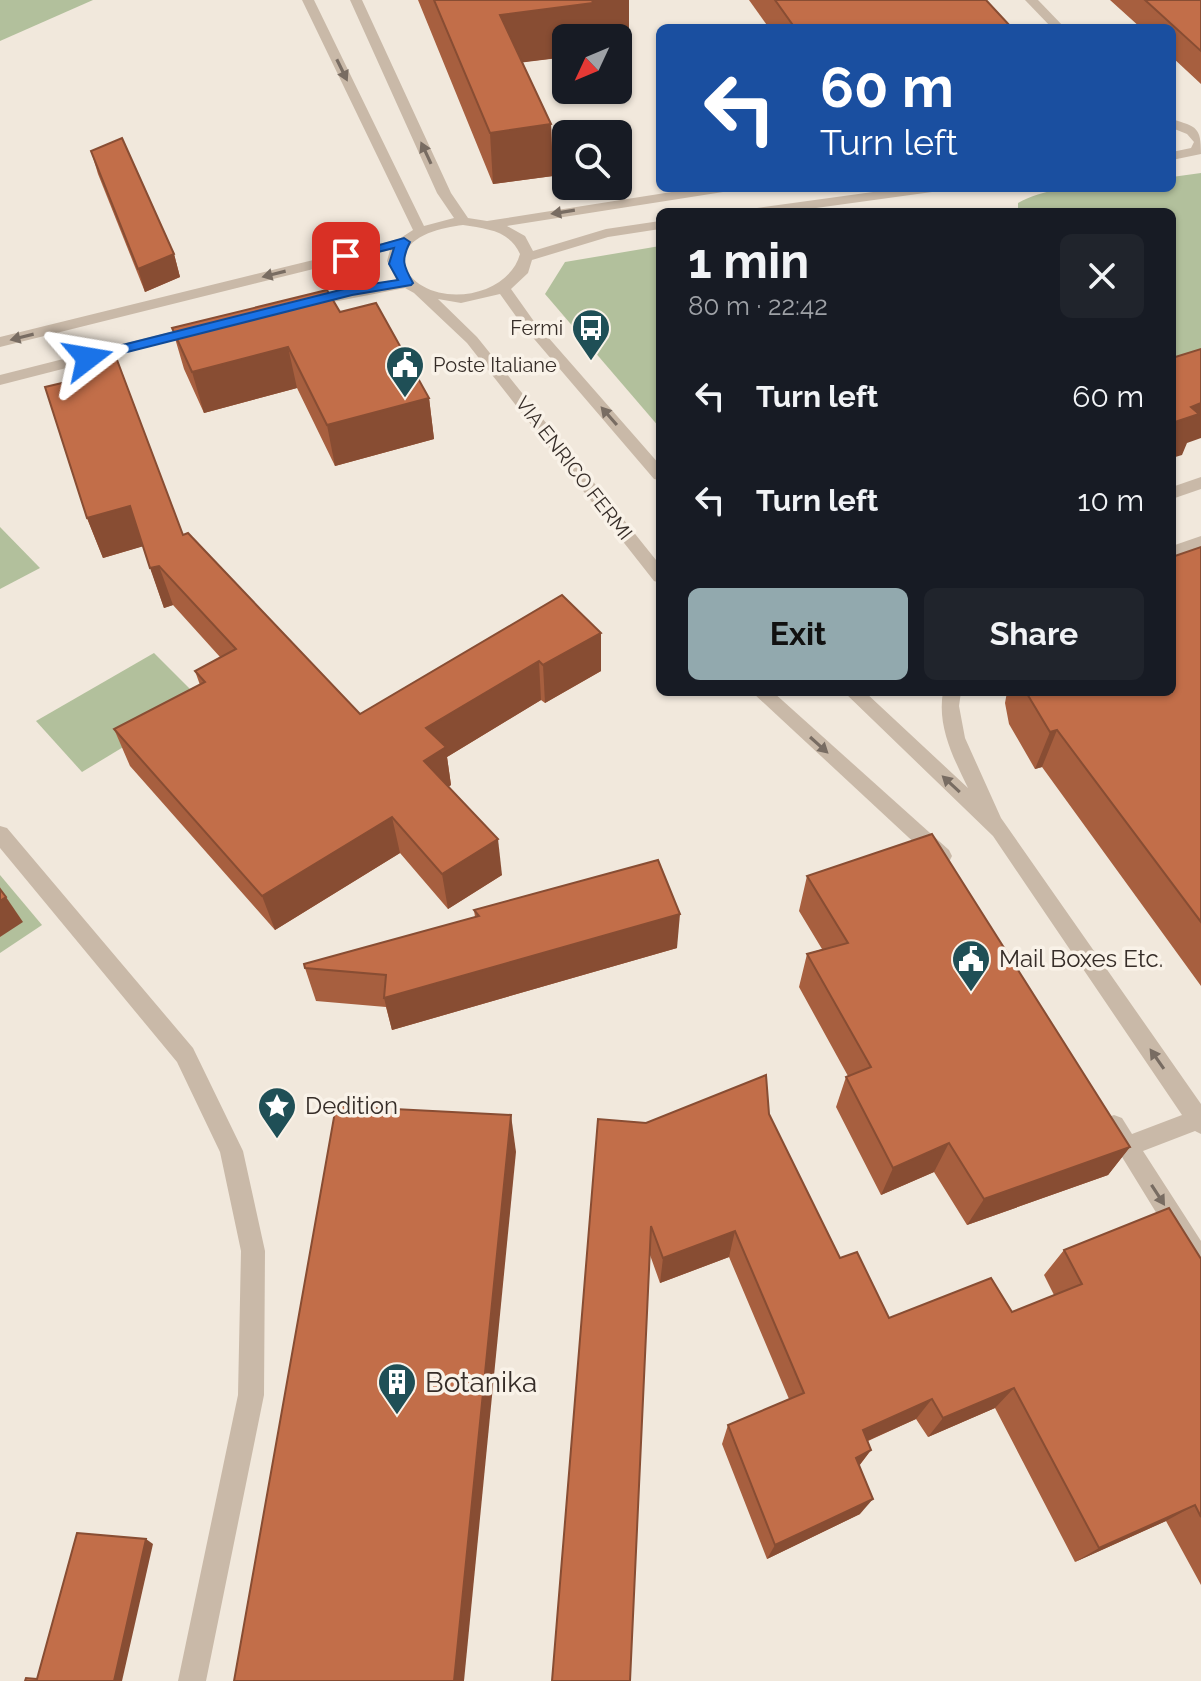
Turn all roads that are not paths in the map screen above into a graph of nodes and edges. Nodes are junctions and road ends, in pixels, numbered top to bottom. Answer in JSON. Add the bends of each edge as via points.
{"nodes":[{"id":1,"x":308,"y":0,"type":"edge"},
{"id":2,"x":356,"y":0,"type":"edge"},
{"id":3,"x":1031,"y":0,"type":"edge"},
{"id":4,"x":1055,"y":24,"type":"edge"},
{"id":5,"x":1201,"y":120,"type":"edge"},
{"id":6,"x":1176,"y":123,"type":"edge"},
{"id":7,"x":1176,"y":124,"type":"edge"},
{"id":8,"x":1199,"y":150,"type":"edge"},
{"id":9,"x":1176,"y":155,"type":"edge"},
{"id":10,"x":697,"y":192,"type":"edge"},
{"id":11,"x":903,"y":192,"type":"edge"},
{"id":12,"x":786,"y":208,"type":"edge"},
{"id":13,"x":463,"y":221,"type":"junction"},
{"id":14,"x":491,"y":224,"type":"junction"},
{"id":15,"x":656,"y":226,"type":"edge"},
{"id":16,"x":420,"y":231,"type":"junction"},
{"id":17,"x":404,"y":242,"type":"junction"},
{"id":18,"x":529,"y":257,"type":"junction"},
{"id":19,"x":414,"y":287,"type":"junction"},
{"id":20,"x":503,"y":288,"type":"junction"},
{"id":21,"x":291,"y":307,"type":"edge"},
{"id":22,"x":214,"y":326,"type":"edge"},
{"id":23,"x":0,"y":342,"type":"edge"},
{"id":24,"x":0,"y":380,"type":"edge"},
{"id":25,"x":656,"y":470,"type":"edge"},
{"id":26,"x":1201,"y":483,"type":"edge"},
{"id":27,"x":1176,"y":492,"type":"edge"},
{"id":28,"x":1201,"y":542,"type":"edge"},
{"id":29,"x":1176,"y":551,"type":"edge"},
{"id":30,"x":656,"y":572,"type":"edge"},
{"id":31,"x":773,"y":696,"type":"edge"},
{"id":32,"x":857,"y":696,"type":"edge"},
{"id":33,"x":951,"y":696,"type":"edge"},
{"id":34,"x":1000,"y":830,"type":"junction"},
{"id":35,"x":0,"y":834,"type":"edge"},
{"id":36,"x":949,"y":868,"type":"edge"},
{"id":37,"x":1101,"y":1107,"type":"edge"},
{"id":38,"x":1200,"y":1121,"type":"edge"},
{"id":39,"x":1127,"y":1147,"type":"junction"},
{"id":40,"x":1201,"y":1263,"type":"edge"},
{"id":41,"x":192,"y":1681,"type":"edge"}],
"edges":[{"from":1,"to":16,"type":"street","one_way":true},
{"from":13,"to":2,"type":"street","one_way":true,"via":[[444,193]]},
{"from":3,"to":4,"type":"street"},
{"from":5,"to":6,"type":"street"},
{"from":7,"to":8,"type":"street","via":[[1198,136]]},
{"from":8,"to":9,"type":"street"},
{"from":10,"to":14,"type":"street","one_way":true},
{"from":11,"to":12,"type":"street"},
{"from":13,"to":14,"type":"street"},
{"from":13,"to":16,"type":"street"},
{"from":14,"to":18,"type":"street","via":[[522,241]]},
{"from":15,"to":18,"type":"street","via":[[606,233]]},
{"from":16,"to":17,"type":"street"},
{"from":17,"to":19,"type":"street","via":[[396,264]]},
{"from":17,"to":23,"type":"street","one_way":true},
{"from":18,"to":20,"type":"street","via":[[526,269]]},
{"from":19,"to":20,"type":"street","via":[[457,298]]},
{"from":19,"to":21,"type":"street","via":[[352,291]]},
{"from":19,"to":30,"type":"street","name":"VIA ENRICO FERMI","via":[[472,340]]},
{"from":25,"to":20,"type":"street","one_way":true},
{"from":22,"to":24,"type":"street"},
{"from":26,"to":27,"type":"street"},
{"from":28,"to":29,"type":"street"},
{"from":31,"to":36,"type":"street","one_way":true},
{"from":34,"to":32,"type":"street","one_way":true},
{"from":33,"to":34,"type":"street","via":[[967,767]]},
{"from":38,"to":34,"type":"street","one_way":true},
{"from":35,"to":41,"type":"street","via":[[185,1055],[231,1151],[241,1194],[253,1251],[251,1395]]},
{"from":37,"to":39,"type":"street"},
{"from":38,"to":39,"type":"street"},
{"from":39,"to":40,"type":"street","one_way":true}]}
